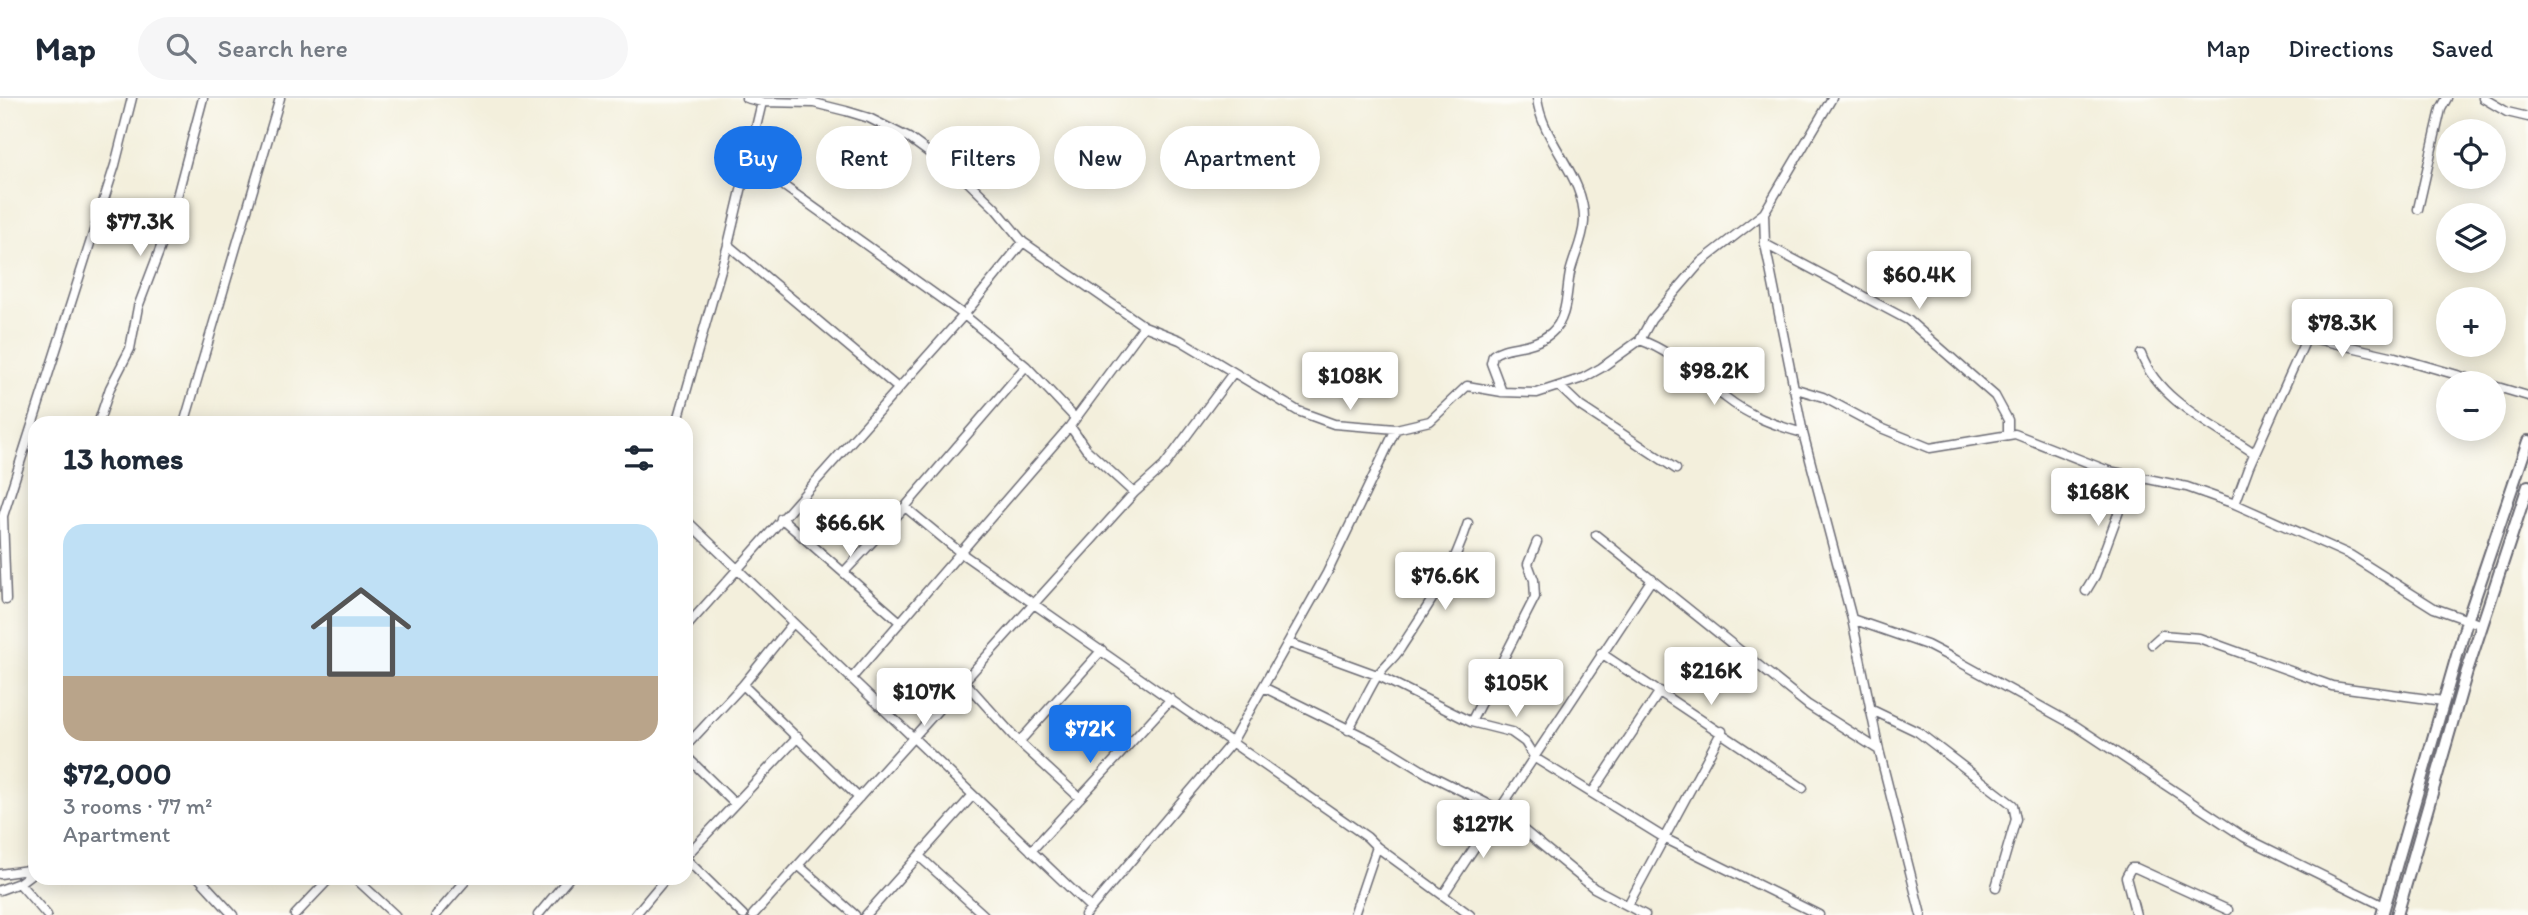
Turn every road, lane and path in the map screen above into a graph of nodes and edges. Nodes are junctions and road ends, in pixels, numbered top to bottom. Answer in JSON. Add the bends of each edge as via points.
{"nodes":[{"id":1,"x":132,"y":98,"type":"edge"},
{"id":2,"x":203,"y":98,"type":"edge"},
{"id":3,"x":280,"y":98,"type":"edge"},
{"id":4,"x":746,"y":98,"type":"edge"},
{"id":5,"x":1537,"y":98,"type":"edge"},
{"id":6,"x":1832,"y":98,"type":"edge"},
{"id":7,"x":2447,"y":98,"type":"edge"},
{"id":8,"x":2483,"y":98,"type":"edge"},
{"id":9,"x":762,"y":102,"type":"junction"},
{"id":10,"x":2528,"y":117,"type":"edge"},
{"id":11,"x":757,"y":126,"type":"edge"},
{"id":12,"x":742,"y":189,"type":"edge"},
{"id":13,"x":788,"y":189,"type":"edge"},
{"id":14,"x":2418,"y":209,"type":"dead end"},
{"id":15,"x":1765,"y":213,"type":"junction"},
{"id":16,"x":1023,"y":242,"type":"junction"},
{"id":17,"x":1765,"y":244,"type":"junction"},
{"id":18,"x":728,"y":245,"type":"junction"},
{"id":19,"x":964,"y":315,"type":"junction"},
{"id":20,"x":1144,"y":326,"type":"junction"},
{"id":21,"x":1640,"y":340,"type":"junction"},
{"id":22,"x":2141,"y":355,"type":"dead end"},
{"id":23,"x":1026,"y":366,"type":"junction"},
{"id":24,"x":2443,"y":371,"type":"edge"},
{"id":25,"x":1233,"y":373,"type":"junction"},
{"id":26,"x":1559,"y":386,"type":"junction"},
{"id":27,"x":898,"y":388,"type":"junction"},
{"id":28,"x":1793,"y":388,"type":"junction"},
{"id":29,"x":2506,"y":390,"type":"edge"},
{"id":30,"x":1503,"y":392,"type":"junction"},
{"id":31,"x":2528,"y":396,"type":"edge"},
{"id":32,"x":35,"y":416,"type":"edge"},
{"id":33,"x":101,"y":416,"type":"edge"},
{"id":34,"x":186,"y":416,"type":"edge"},
{"id":35,"x":679,"y":416,"type":"edge"},
{"id":36,"x":1073,"y":422,"type":"junction"},
{"id":37,"x":1396,"y":429,"type":"junction"},
{"id":38,"x":1803,"y":433,"type":"junction"},
{"id":39,"x":2008,"y":433,"type":"junction"},
{"id":40,"x":28,"y":438,"type":"edge"},
{"id":41,"x":2528,"y":441,"type":"edge"},
{"id":42,"x":2255,"y":453,"type":"junction"},
{"id":43,"x":1676,"y":468,"type":"dead end"},
{"id":44,"x":2132,"y":476,"type":"junction"},
{"id":45,"x":2528,"y":486,"type":"edge"},
{"id":46,"x":1134,"y":493,"type":"junction"},
{"id":47,"x":2235,"y":504,"type":"junction"},
{"id":48,"x":905,"y":508,"type":"junction"},
{"id":49,"x":781,"y":518,"type":"junction"},
{"id":50,"x":1468,"y":523,"type":"dead end"},
{"id":51,"x":693,"y":527,"type":"edge"},
{"id":52,"x":1596,"y":535,"type":"dead end"},
{"id":53,"x":1537,"y":542,"type":"dead end"},
{"id":54,"x":961,"y":553,"type":"junction"},
{"id":55,"x":737,"y":569,"type":"junction"},
{"id":56,"x":844,"y":572,"type":"junction"},
{"id":57,"x":1652,"y":579,"type":"junction"},
{"id":58,"x":2086,"y":591,"type":"dead end"},
{"id":59,"x":6,"y":600,"type":"dead end"},
{"id":60,"x":1034,"y":603,"type":"junction"},
{"id":61,"x":693,"y":619,"type":"edge"},
{"id":62,"x":1852,"y":619,"type":"junction"},
{"id":63,"x":2467,"y":621,"type":"junction"},
{"id":64,"x":900,"y":622,"type":"junction"},
{"id":65,"x":793,"y":623,"type":"junction"},
{"id":66,"x":2482,"y":625,"type":"junction"},
{"id":67,"x":1289,"y":643,"type":"junction"},
{"id":68,"x":2152,"y":644,"type":"dead end"},
{"id":69,"x":1102,"y":650,"type":"junction"},
{"id":70,"x":1601,"y":653,"type":"junction"},
{"id":71,"x":1377,"y":675,"type":"junction"},
{"id":72,"x":851,"y":679,"type":"junction"},
{"id":73,"x":964,"y":681,"type":"junction"},
{"id":74,"x":743,"y":685,"type":"junction"},
{"id":75,"x":1265,"y":688,"type":"junction"},
{"id":76,"x":1660,"y":691,"type":"junction"},
{"id":77,"x":1171,"y":699,"type":"junction"},
{"id":78,"x":2443,"y":701,"type":"junction"},
{"id":79,"x":1870,"y":709,"type":"junction"},
{"id":80,"x":1471,"y":722,"type":"junction"},
{"id":81,"x":1348,"y":730,"type":"junction"},
{"id":82,"x":1722,"y":732,"type":"junction"},
{"id":83,"x":798,"y":737,"type":"junction"},
{"id":84,"x":913,"y":738,"type":"junction"},
{"id":85,"x":693,"y":739,"type":"edge"},
{"id":86,"x":1019,"y":742,"type":"junction"},
{"id":87,"x":1232,"y":742,"type":"junction"},
{"id":88,"x":1879,"y":750,"type":"junction"},
{"id":89,"x":1535,"y":758,"type":"junction"},
{"id":90,"x":693,"y":763,"type":"edge"},
{"id":91,"x":1802,"y":788,"type":"dead end"},
{"id":92,"x":1592,"y":793,"type":"junction"},
{"id":93,"x":974,"y":795,"type":"junction"},
{"id":94,"x":859,"y":798,"type":"junction"},
{"id":95,"x":1080,"y":798,"type":"junction"},
{"id":96,"x":735,"y":804,"type":"junction"},
{"id":97,"x":1498,"y":809,"type":"junction"},
{"id":98,"x":1666,"y":839,"type":"junction"},
{"id":99,"x":1377,"y":847,"type":"junction"},
{"id":100,"x":693,"y":850,"type":"edge"},
{"id":101,"x":1031,"y":851,"type":"junction"},
{"id":102,"x":920,"y":857,"type":"junction"},
{"id":103,"x":693,"y":865,"type":"edge"},
{"id":104,"x":798,"y":865,"type":"junction"},
{"id":105,"x":28,"y":871,"type":"edge"},
{"id":106,"x":0,"y":874,"type":"edge"},
{"id":107,"x":28,"y":876,"type":"edge"},
{"id":108,"x":19,"y":883,"type":"junction"},
{"id":109,"x":205,"y":885,"type":"edge"},
{"id":110,"x":323,"y":885,"type":"edge"},
{"id":111,"x":363,"y":885,"type":"edge"},
{"id":112,"x":462,"y":885,"type":"edge"},
{"id":113,"x":563,"y":885,"type":"edge"},
{"id":114,"x":660,"y":885,"type":"edge"},
{"id":115,"x":1,"y":887,"type":"edge"},
{"id":116,"x":1996,"y":887,"type":"dead end"},
{"id":117,"x":1443,"y":895,"type":"junction"},
{"id":118,"x":1628,"y":905,"type":"junction"},
{"id":119,"x":2228,"y":910,"type":"dead end"},
{"id":120,"x":1088,"y":911,"type":"edge"},
{"id":121,"x":2383,"y":911,"type":"edge"},
{"id":122,"x":978,"y":913,"type":"edge"},
{"id":123,"x":47,"y":915,"type":"edge"},
{"id":124,"x":233,"y":915,"type":"edge"},
{"id":125,"x":295,"y":915,"type":"edge"},
{"id":126,"x":395,"y":915,"type":"edge"},
{"id":127,"x":436,"y":915,"type":"edge"},
{"id":128,"x":538,"y":915,"type":"edge"},
{"id":129,"x":635,"y":915,"type":"edge"},
{"id":130,"x":743,"y":915,"type":"edge"},
{"id":131,"x":753,"y":915,"type":"edge"},
{"id":132,"x":855,"y":915,"type":"edge"},
{"id":133,"x":866,"y":915,"type":"edge"},
{"id":134,"x":1354,"y":915,"type":"edge"},
{"id":135,"x":1470,"y":915,"type":"edge"},
{"id":136,"x":1645,"y":915,"type":"edge"},
{"id":137,"x":1819,"y":915,"type":"edge"},
{"id":138,"x":1921,"y":915,"type":"edge"},
{"id":139,"x":2136,"y":915,"type":"edge"},
{"id":140,"x":2397,"y":915,"type":"edge"}],
"edges":[{"from":1,"to":32,"type":"street"},
{"from":2,"to":33,"type":"street","via":[[170,223],[138,307],[130,349]]},
{"from":3,"to":34,"type":"street"},
{"from":4,"to":9,"type":"street"},
{"from":5,"to":30,"type":"street","via":[[1549,137],[1580,194],[1584,221],[1568,298],[1555,330],[1522,348],[1493,355],[1491,363]]},
{"from":6,"to":15,"type":"street"},
{"from":7,"to":14,"type":"street"},
{"from":8,"to":10,"type":"street","via":[[2507,112]]},
{"from":9,"to":11,"type":"street"},
{"from":9,"to":16,"type":"street","via":[[814,103],[889,127],[945,162],[995,208]]},
{"from":12,"to":18,"type":"street"},
{"from":13,"to":19,"type":"street"},
{"from":15,"to":17,"type":"street"},
{"from":15,"to":21,"type":"street","via":[[1701,262],[1651,320]]},
{"from":16,"to":19,"type":"street"},
{"from":16,"to":20,"type":"street"},
{"from":17,"to":28,"type":"street"},
{"from":17,"to":39,"type":"street","via":[[1908,320],[1995,396],[2008,420]]},
{"from":18,"to":27,"type":"street"},
{"from":18,"to":35,"type":"street"},
{"from":19,"to":23,"type":"street"},
{"from":19,"to":27,"type":"street"},
{"from":20,"to":25,"type":"street","via":[[1180,340]]},
{"from":20,"to":36,"type":"street"},
{"from":21,"to":26,"type":"street","via":[[1583,378]]},
{"from":21,"to":38,"type":"street","via":[[1669,353],[1750,414]]},
{"from":22,"to":42,"type":"street","via":[[2147,372],[2164,391]]},
{"from":23,"to":36,"type":"street"},
{"from":23,"to":48,"type":"street"},
{"from":24,"to":42,"type":"street","via":[[2307,337]]},
{"from":25,"to":37,"type":"street","via":[[1270,397],[1334,424]]},
{"from":25,"to":46,"type":"street","via":[[1164,466]]},
{"from":26,"to":30,"type":"street","via":[[1537,393]]},
{"from":26,"to":43,"type":"street","via":[[1580,406]]},
{"from":27,"to":49,"type":"street"},
{"from":28,"to":38,"type":"street"},
{"from":28,"to":39,"type":"street","via":[[1823,397],[1930,448]]},
{"from":29,"to":31,"type":"street"},
{"from":30,"to":37,"type":"street","via":[[1467,386],[1430,421]]},
{"from":36,"to":46,"type":"street","via":[[1086,449]]},
{"from":36,"to":54,"type":"street"},
{"from":37,"to":67,"type":"street"},
{"from":38,"to":62,"type":"street"},
{"from":39,"to":44,"type":"street"},
{"from":40,"to":59,"type":"street","via":[[3,516]]},
{"from":41,"to":63,"type":"main road"},
{"from":42,"to":47,"type":"street"},
{"from":44,"to":47,"type":"street","via":[[2188,487]]},
{"from":44,"to":58,"type":"street"},
{"from":45,"to":66,"type":"main road"},
{"from":46,"to":60,"type":"street"},
{"from":47,"to":63,"type":"street","via":[[2350,555],[2434,608]]},
{"from":48,"to":54,"type":"street"},
{"from":48,"to":56,"type":"street"},
{"from":49,"to":55,"type":"street"},
{"from":49,"to":56,"type":"street"},
{"from":50,"to":71,"type":"street","via":[[1433,603]]},
{"from":51,"to":55,"type":"street"},
{"from":52,"to":57,"type":"street"},
{"from":53,"to":80,"type":"street","via":[[1528,564],[1535,597]]},
{"from":54,"to":60,"type":"street"},
{"from":54,"to":64,"type":"street"},
{"from":55,"to":61,"type":"street"},
{"from":55,"to":65,"type":"street"},
{"from":56,"to":64,"type":"street"},
{"from":57,"to":70,"type":"street"},
{"from":57,"to":88,"type":"street","via":[[1808,705]]},
{"from":60,"to":69,"type":"street"},
{"from":60,"to":73,"type":"street"},
{"from":62,"to":79,"type":"street"},
{"from":62,"to":121,"type":"street","via":[[1956,660],[2076,726],[2244,837]]},
{"from":63,"to":66,"type":"street"},
{"from":63,"to":78,"type":"main road"},
{"from":64,"to":72,"type":"street"},
{"from":65,"to":72,"type":"street"},
{"from":65,"to":74,"type":"street"},
{"from":66,"to":140,"type":"main road"},
{"from":67,"to":71,"type":"street"},
{"from":67,"to":75,"type":"street"},
{"from":68,"to":78,"type":"street","via":[[2162,635],[2199,638],[2332,685]]},
{"from":69,"to":77,"type":"street"},
{"from":69,"to":86,"type":"street"},
{"from":70,"to":76,"type":"street"},
{"from":70,"to":89,"type":"street"},
{"from":71,"to":80,"type":"street"},
{"from":71,"to":81,"type":"street"},
{"from":72,"to":84,"type":"street"},
{"from":73,"to":84,"type":"street"},
{"from":73,"to":86,"type":"street"},
{"from":74,"to":83,"type":"street"},
{"from":74,"to":85,"type":"street"},
{"from":75,"to":81,"type":"street"},
{"from":75,"to":87,"type":"street"},
{"from":76,"to":82,"type":"street"},
{"from":76,"to":92,"type":"street"},
{"from":77,"to":87,"type":"street"},
{"from":77,"to":95,"type":"street"},
{"from":78,"to":121,"type":"main road"},
{"from":79,"to":88,"type":"street"},
{"from":79,"to":116,"type":"street","via":[[1918,732],[2013,805],[2016,819]]},
{"from":80,"to":89,"type":"street","via":[[1511,732],[1525,742]]},
{"from":81,"to":97,"type":"street"},
{"from":82,"to":91,"type":"street"},
{"from":82,"to":98,"type":"street"},
{"from":83,"to":94,"type":"street"},
{"from":83,"to":96,"type":"street"},
{"from":84,"to":93,"type":"street"},
{"from":84,"to":94,"type":"street"},
{"from":86,"to":95,"type":"street"},
{"from":87,"to":99,"type":"street"},
{"from":87,"to":120,"type":"street"},
{"from":88,"to":138,"type":"street"},
{"from":89,"to":92,"type":"street"},
{"from":89,"to":97,"type":"street"},
{"from":90,"to":96,"type":"street"},
{"from":92,"to":98,"type":"street"},
{"from":93,"to":101,"type":"street"},
{"from":93,"to":102,"type":"street"},
{"from":94,"to":104,"type":"street"},
{"from":95,"to":101,"type":"street"},
{"from":96,"to":100,"type":"street"},
{"from":97,"to":117,"type":"street"},
{"from":97,"to":118,"type":"street","via":[[1594,888]]},
{"from":98,"to":118,"type":"street"},
{"from":98,"to":137,"type":"street"},
{"from":99,"to":117,"type":"street"},
{"from":99,"to":134,"type":"street"},
{"from":101,"to":120,"type":"street"},
{"from":102,"to":122,"type":"street"},
{"from":102,"to":133,"type":"street"},
{"from":103,"to":130,"type":"street"},
{"from":104,"to":131,"type":"street"},
{"from":104,"to":132,"type":"street"},
{"from":105,"to":106,"type":"street"},
{"from":107,"to":108,"type":"street"},
{"from":108,"to":115,"type":"street"},
{"from":108,"to":123,"type":"street"},
{"from":109,"to":124,"type":"street"},
{"from":110,"to":125,"type":"street"},
{"from":111,"to":126,"type":"street"},
{"from":112,"to":127,"type":"street"},
{"from":113,"to":128,"type":"street"},
{"from":114,"to":129,"type":"street"},
{"from":117,"to":135,"type":"street"},
{"from":118,"to":136,"type":"street"},
{"from":119,"to":139,"type":"street","via":[[2136,867],[2126,877]]}]}
